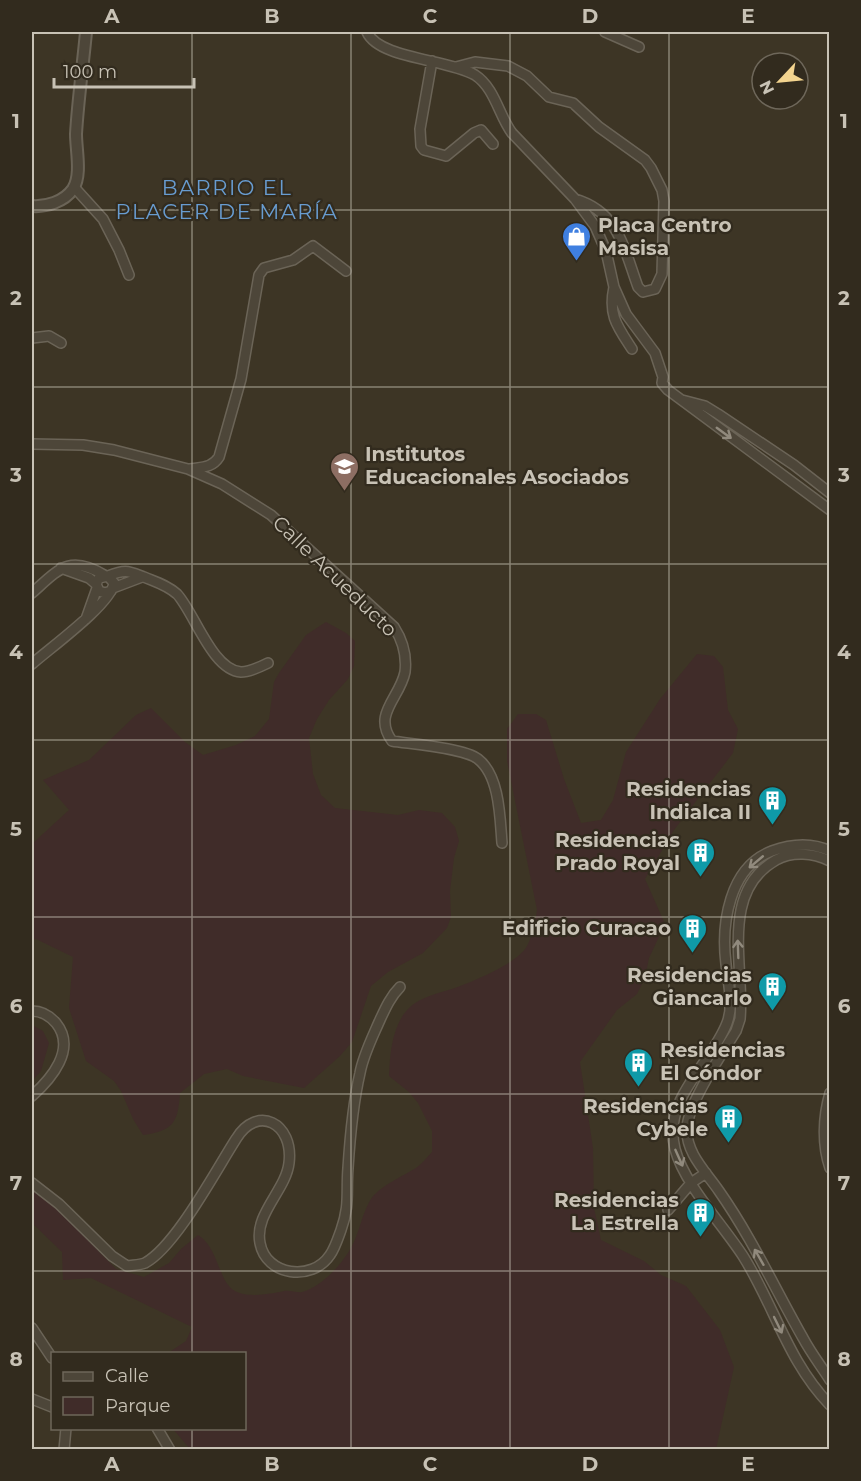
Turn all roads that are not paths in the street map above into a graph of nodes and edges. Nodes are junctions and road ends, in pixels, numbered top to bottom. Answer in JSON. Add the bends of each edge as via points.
{"nodes":[{"id":1,"x":86,"y":32,"type":"edge"},
{"id":2,"x":367,"y":32,"type":"edge"},
{"id":3,"x":605,"y":32,"type":"edge"},
{"id":4,"x":639,"y":47,"type":"dead end"},
{"id":5,"x":432,"y":61,"type":"junction"},
{"id":6,"x":456,"y":67,"type":"junction"},
{"id":7,"x":493,"y":144,"type":"dead end"},
{"id":8,"x":74,"y":187,"type":"junction"},
{"id":9,"x":575,"y":200,"type":"junction"},
{"id":10,"x":32,"y":206,"type":"edge"},
{"id":11,"x":346,"y":271,"type":"dead end"},
{"id":12,"x":129,"y":275,"type":"dead end"},
{"id":13,"x":614,"y":287,"type":"junction"},
{"id":14,"x":32,"y":338,"type":"edge"},
{"id":15,"x":61,"y":343,"type":"dead end"},
{"id":16,"x":632,"y":349,"type":"dead end"},
{"id":17,"x":677,"y":399,"type":"junction"},
{"id":18,"x":32,"y":444,"type":"edge"},
{"id":19,"x":188,"y":470,"type":"junction"},
{"id":20,"x":830,"y":493,"type":"edge"},
{"id":21,"x":830,"y":510,"type":"edge"},
{"id":22,"x":61,"y":568,"type":"junction"},
{"id":23,"x":106,"y":576,"type":"junction"},
{"id":24,"x":142,"y":577,"type":"junction"},
{"id":25,"x":97,"y":586,"type":"junction"},
{"id":26,"x":112,"y":590,"type":"junction"},
{"id":27,"x":32,"y":593,"type":"edge"},
{"id":28,"x":86,"y":620,"type":"junction"},
{"id":29,"x":268,"y":663,"type":"dead end"},
{"id":30,"x":32,"y":664,"type":"edge"},
{"id":31,"x":502,"y":843,"type":"dead end"},
{"id":32,"x":830,"y":851,"type":"edge"},
{"id":33,"x":830,"y":861,"type":"edge"},
{"id":34,"x":400,"y":987,"type":"dead end"},
{"id":35,"x":32,"y":1011,"type":"edge"},
{"id":36,"x":830,"y":1093,"type":"edge"},
{"id":37,"x":32,"y":1096,"type":"edge"},
{"id":38,"x":830,"y":1168,"type":"edge"},
{"id":39,"x":706,"y":1173,"type":"junction"},
{"id":40,"x":32,"y":1183,"type":"edge"},
{"id":41,"x":691,"y":1183,"type":"junction"},
{"id":42,"x":668,"y":1210,"type":"dead end"},
{"id":43,"x":32,"y":1328,"type":"edge"},
{"id":44,"x":51,"y":1356,"type":"edge"},
{"id":45,"x":830,"y":1380,"type":"edge"},
{"id":46,"x":32,"y":1399,"type":"edge"},
{"id":47,"x":830,"y":1405,"type":"edge"},
{"id":48,"x":51,"y":1407,"type":"edge"},
{"id":49,"x":66,"y":1430,"type":"edge"},
{"id":50,"x":158,"y":1430,"type":"edge"},
{"id":51,"x":64,"y":1449,"type":"edge"},
{"id":52,"x":170,"y":1449,"type":"edge"}],
"edges":[{"from":1,"to":8,"type":"street"},
{"from":2,"to":5,"type":"street","via":[[377,45]]},
{"from":3,"to":4,"type":"street"},
{"from":5,"to":6,"type":"street"},
{"from":5,"to":7,"type":"street","via":[[420,129],[421,146],[446,156],[481,130]]},
{"from":6,"to":9,"type":"street","via":[[478,77],[487,87],[512,133]]},
{"from":6,"to":9,"type":"street","via":[[475,62],[519,71],[549,97],[573,102],[599,127],[645,160],[664,201],[662,274],[655,289],[643,292],[638,287],[609,218]]},
{"from":8,"to":10,"type":"street","via":[[58,201]]},
{"from":8,"to":12,"type":"street","via":[[103,219]]},
{"from":9,"to":13,"type":"street","via":[[601,237]]},
{"from":11,"to":19,"type":"street","via":[[313,246],[293,260],[264,267],[258,275],[241,379],[219,457],[208,466]]},
{"from":13,"to":16,"type":"street","via":[[613,316]]},
{"from":13,"to":17,"type":"street","via":[[626,314],[655,353],[663,383]]},
{"from":14,"to":15,"type":"street","via":[[49,336]]},
{"from":17,"to":20,"type":"street","via":[[705,406]]},
{"from":17,"to":21,"type":"street","one_way":true},
{"from":18,"to":19,"type":"street","name":"Calle Acueducto","via":[[99,447]]},
{"from":19,"to":31,"type":"street","name":"Calle Acueducto","via":[[222,484],[272,515],[394,627],[405,652],[404,674],[384,722],[386,732],[392,741],[477,758],[493,783],[500,807]]},
{"from":22,"to":23,"type":"street","via":[[89,567]]},
{"from":22,"to":25,"type":"street","via":[[89,578]]},
{"from":22,"to":27,"type":"street"},
{"from":23,"to":24,"type":"street","via":[[130,572]]},
{"from":23,"to":25,"type":"street","via":[[99,578]]},
{"from":23,"to":26,"type":"street","via":[[114,583]]},
{"from":24,"to":26,"type":"street"},
{"from":24,"to":29,"type":"street","via":[[177,595],[201,635],[230,668],[247,671]]},
{"from":25,"to":26,"type":"street","via":[[105,593]]},
{"from":25,"to":28,"type":"street"},
{"from":26,"to":28,"type":"street"},
{"from":28,"to":30,"type":"street"},
{"from":32,"to":41,"type":"street","one_way":true,"via":[[808,844],[774,850],[755,860],[735,887],[725,934],[730,1003],[727,1022],[693,1076],[674,1117],[675,1150]]},
{"from":39,"to":33,"type":"street","one_way":true,"via":[[693,1154],[686,1130],[696,1101],[740,1019],[738,944],[742,902],[757,875],[780,858],[801,853]]},
{"from":34,"to":40,"type":"street","via":[[392,995],[360,1071],[348,1168],[348,1211],[330,1257],[320,1265],[296,1273],[283,1271],[272,1265],[260,1243],[260,1227],[289,1165],[288,1137],[273,1122],[262,1121],[241,1130],[174,1236],[144,1263],[127,1266],[112,1256]]},
{"from":35,"to":37,"type":"street","via":[[52,1018],[61,1029],[64,1043],[54,1071]]},
{"from":36,"to":38,"type":"street","via":[[824,1140]]},
{"from":39,"to":41,"type":"street"},
{"from":45,"to":39,"type":"street","one_way":true,"via":[[741,1224]]},
{"from":41,"to":42,"type":"street"},
{"from":41,"to":47,"type":"street","one_way":true,"via":[[744,1257],[803,1372]]},
{"from":43,"to":44,"type":"street"},
{"from":46,"to":48,"type":"street"},
{"from":49,"to":51,"type":"street"},
{"from":50,"to":52,"type":"street"}]}
